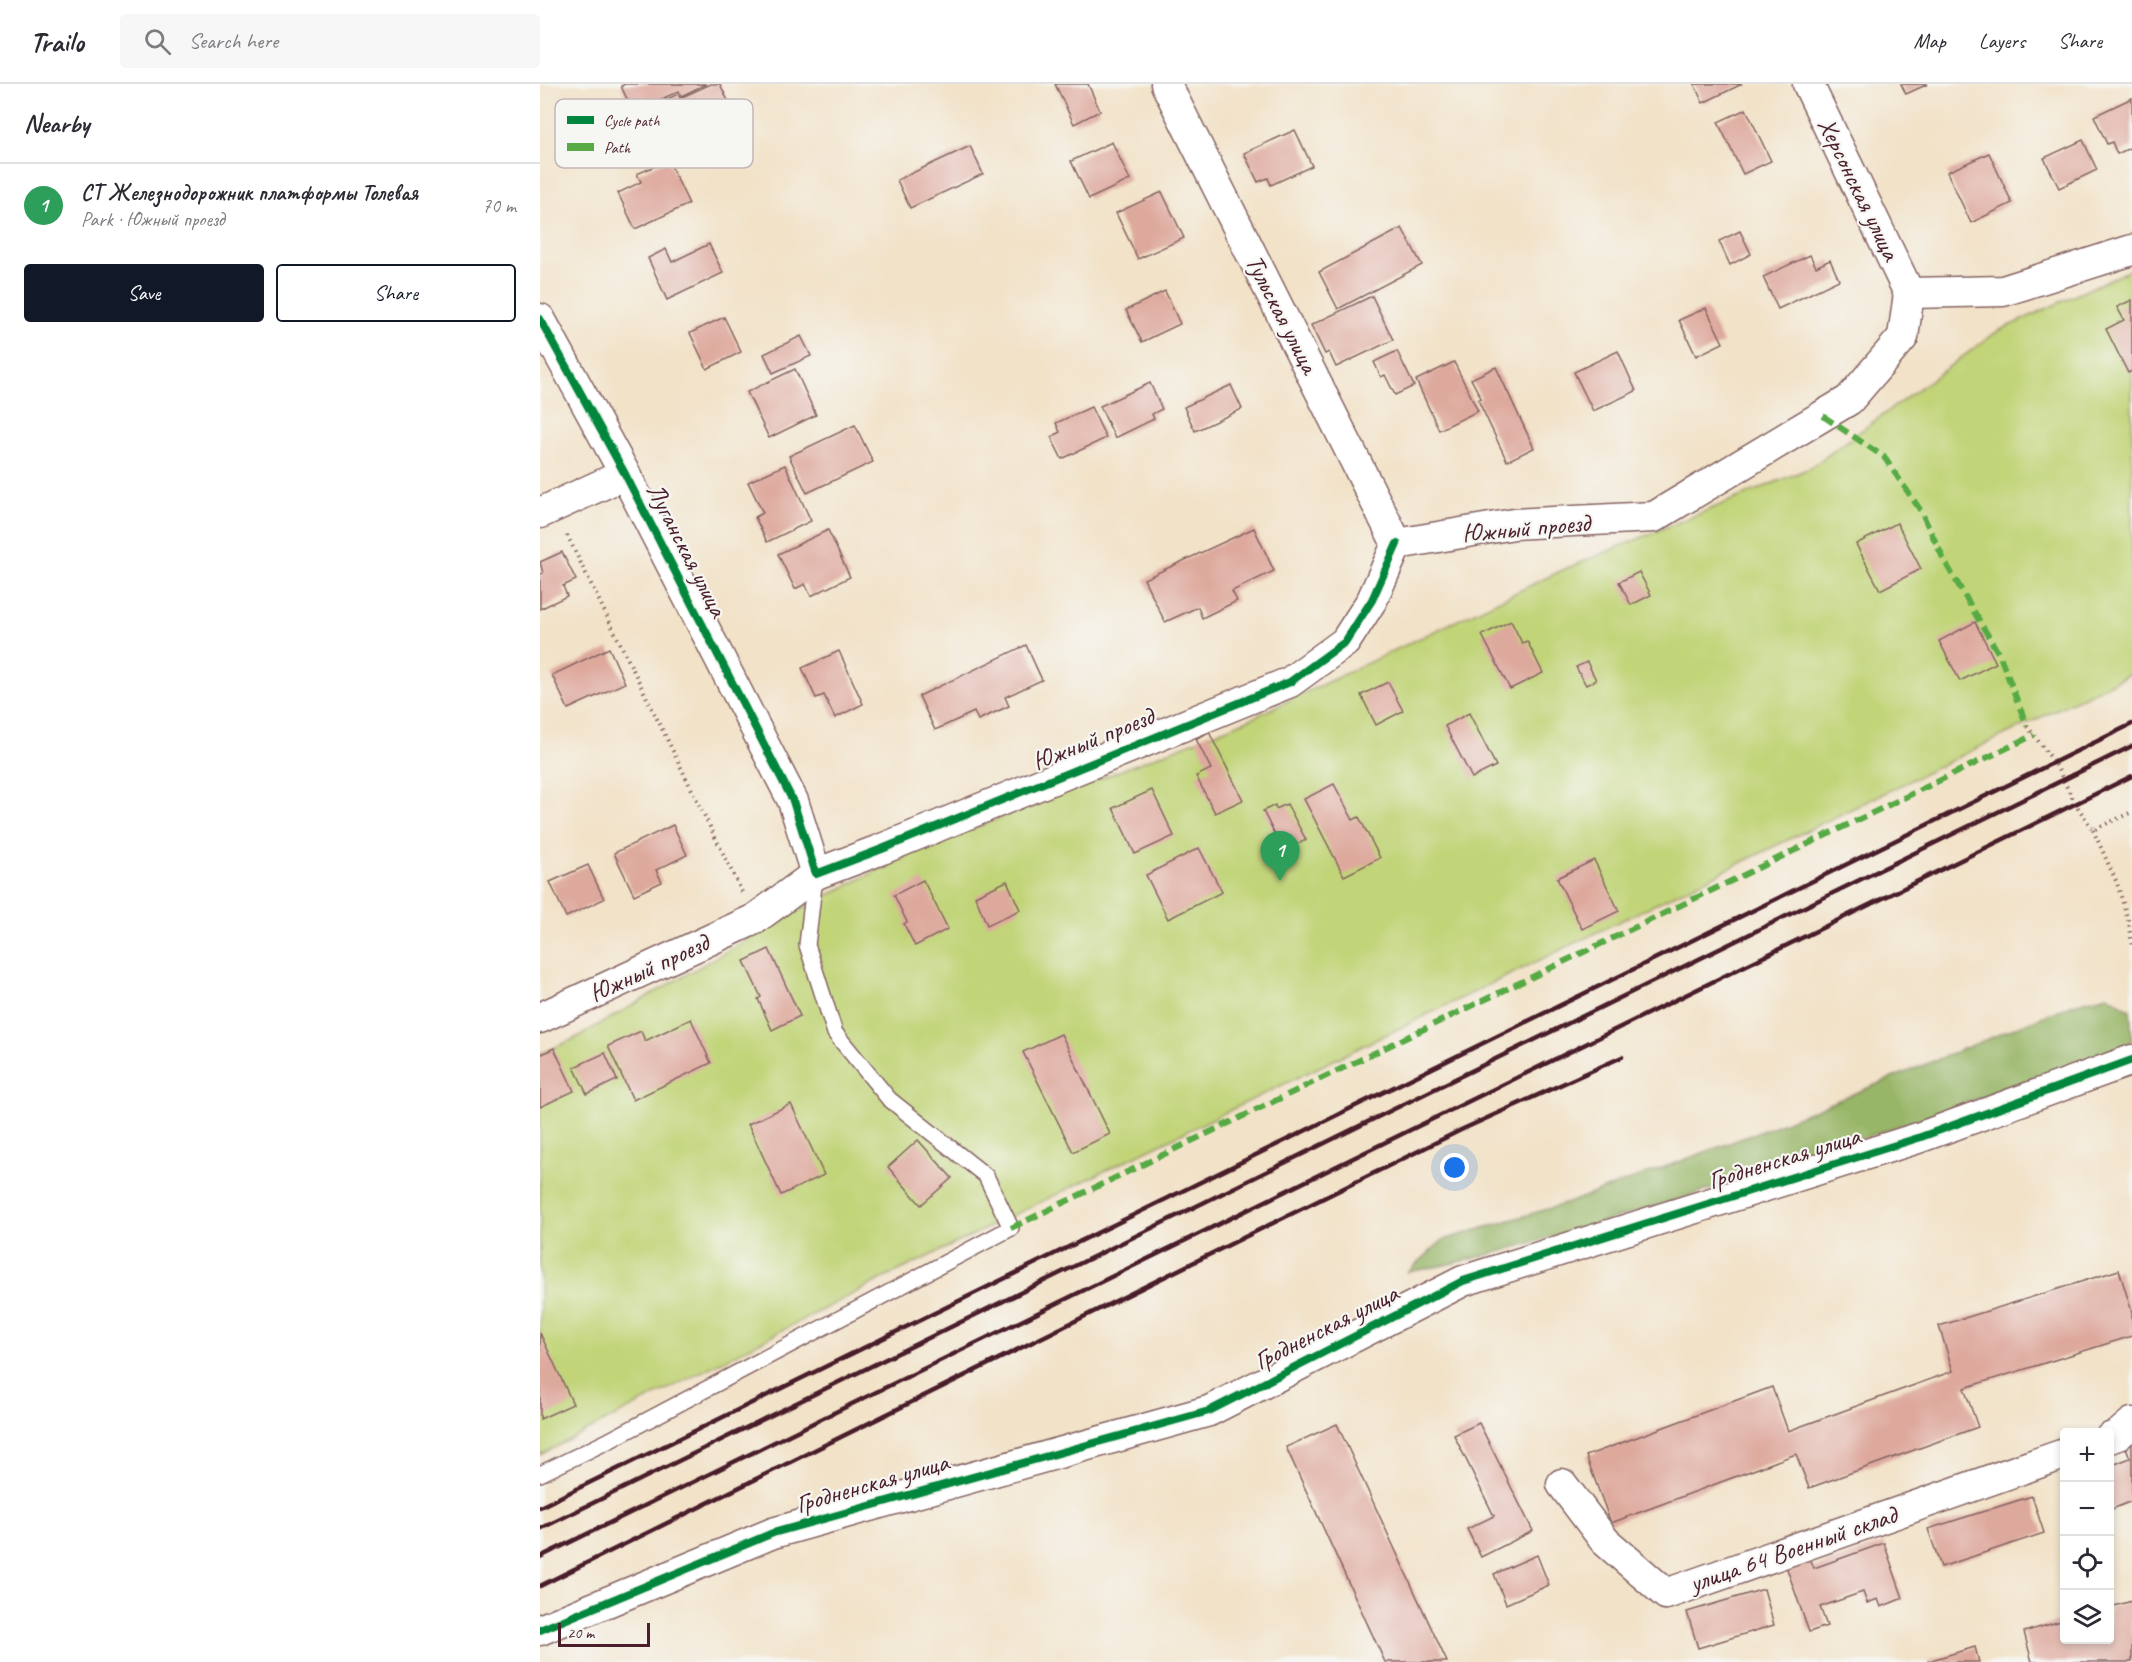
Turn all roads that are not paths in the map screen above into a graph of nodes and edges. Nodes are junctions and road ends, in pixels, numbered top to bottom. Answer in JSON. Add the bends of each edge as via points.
{"nodes":[{"id":1,"x":1166,"y":84,"type":"edge"},
{"id":2,"x":1808,"y":84,"type":"edge"},
{"id":3,"x":2132,"y":250,"type":"edge"},
{"id":4,"x":1909,"y":293,"type":"junction"},
{"id":5,"x":540,"y":319,"type":"edge"},
{"id":6,"x":625,"y":474,"type":"junction"},
{"id":7,"x":547,"y":510,"type":"edge"},
{"id":8,"x":1397,"y":544,"type":"junction"},
{"id":9,"x":816,"y":874,"type":"junction"},
{"id":10,"x":540,"y":1018,"type":"edge"},
{"id":11,"x":2132,"y":1060,"type":"edge"},
{"id":12,"x":2132,"y":1423,"type":"edge"},
{"id":13,"x":2114,"y":1436,"type":"edge"},
{"id":14,"x":2060,"y":1455,"type":"edge"},
{"id":15,"x":540,"y":1474,"type":"edge"},
{"id":16,"x":1562,"y":1484,"type":"dead end"},
{"id":17,"x":540,"y":1630,"type":"edge"}],
"edges":[{"from":1,"to":8,"type":"street","name":"Тульская улица"},
{"from":2,"to":4,"type":"street","name":"Херсонская улица"},
{"from":3,"to":4,"type":"street","via":[[2003,291]]},
{"from":4,"to":8,"type":"street","name":"Южный проезд","via":[[1903,337],[1849,400],[1654,517],[1514,524]]},
{"from":5,"to":6,"type":"street","name":"Луганская улица"},
{"from":6,"to":7,"type":"street"},
{"from":6,"to":9,"type":"street","name":"Луганская улица","via":[[793,801]]},
{"from":8,"to":9,"type":"street","name":"Южный проезд","via":[[1372,600],[1345,642],[1290,682]]},
{"from":9,"to":10,"type":"street","name":"Южный проезд","via":[[755,919]]},
{"from":9,"to":15,"type":"lane","via":[[807,945],[835,1033],[889,1099],[986,1176],[1011,1228]]},
{"from":11,"to":17,"type":"street","name":"Гродненская улица","via":[[1918,1138],[1463,1281],[1209,1411],[772,1533]]},
{"from":12,"to":13,"type":"street"},
{"from":14,"to":16,"type":"street","name":"улица 64 Военный склад","via":[[1666,1594],[1605,1541]]}]}
